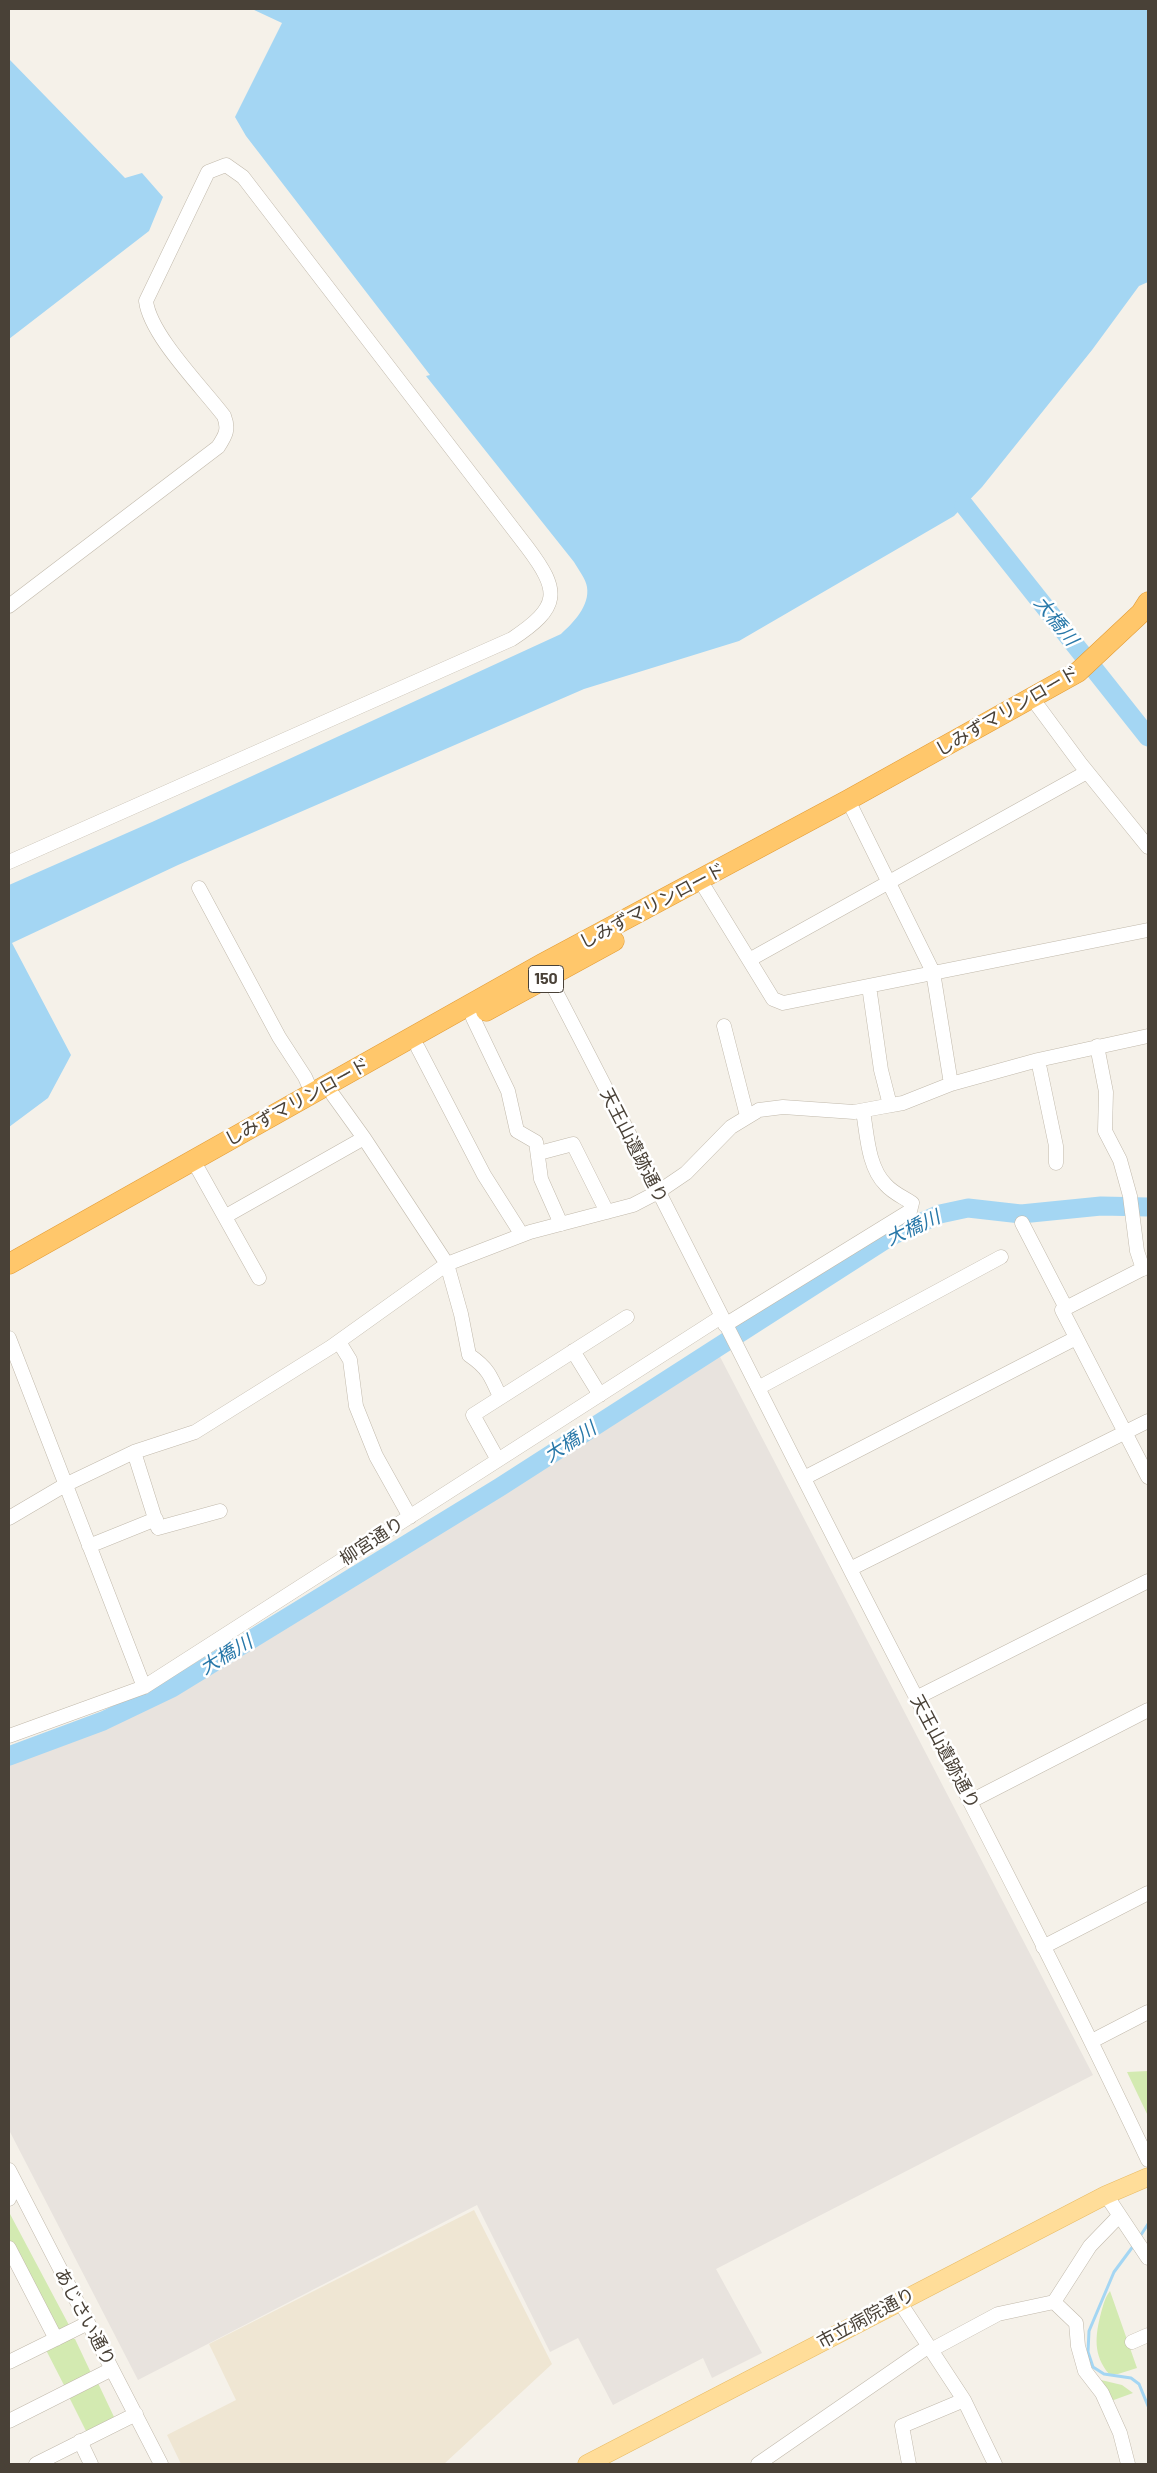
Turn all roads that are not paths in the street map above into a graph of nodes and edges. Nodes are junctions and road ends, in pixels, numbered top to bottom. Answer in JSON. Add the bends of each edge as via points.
{"nodes":[{"id":1,"x":1148,"y":602,"type":"edge"},
{"id":2,"x":9,"y":606,"type":"edge"},
{"id":3,"x":1148,"y":619,"type":"edge"},
{"id":4,"x":1108,"y":655,"type":"junction"},
{"id":5,"x":1035,"y":703,"type":"junction"},
{"id":6,"x":1087,"y":772,"type":"junction"},
{"id":7,"x":851,"y":805,"type":"junction"},
{"id":8,"x":1148,"y":847,"type":"edge"},
{"id":9,"x":9,"y":862,"type":"edge"},
{"id":10,"x":890,"y":882,"type":"junction"},
{"id":11,"x":703,"y":885,"type":"junction"},
{"id":12,"x":199,"y":888,"type":"dead end"},
{"id":13,"x":1148,"y":930,"type":"edge"},
{"id":14,"x":749,"y":960,"type":"junction"},
{"id":15,"x":545,"y":970,"type":"junction"},
{"id":16,"x":933,"y":972,"type":"junction"},
{"id":17,"x":869,"y":986,"type":"junction"},
{"id":18,"x":473,"y":1018,"type":"junction"},
{"id":19,"x":724,"y":1026,"type":"dead end"},
{"id":20,"x":1148,"y":1036,"type":"edge"},
{"id":21,"x":1097,"y":1046,"type":"junction"},
{"id":22,"x":418,"y":1048,"type":"junction"},
{"id":23,"x":1038,"y":1060,"type":"junction"},
{"id":24,"x":951,"y":1084,"type":"junction"},
{"id":25,"x":312,"y":1093,"type":"junction"},
{"id":26,"x":333,"y":1095,"type":"junction"},
{"id":27,"x":890,"y":1105,"type":"junction"},
{"id":28,"x":863,"y":1111,"type":"junction"},
{"id":29,"x":747,"y":1116,"type":"junction"},
{"id":30,"x":364,"y":1138,"type":"junction"},
{"id":31,"x":539,"y":1153,"type":"junction"},
{"id":32,"x":1056,"y":1163,"type":"dead end"},
{"id":33,"x":196,"y":1166,"type":"junction"},
{"id":34,"x":658,"y":1192,"type":"junction"},
{"id":35,"x":607,"y":1212,"type":"junction"},
{"id":36,"x":226,"y":1216,"type":"junction"},
{"id":37,"x":1022,"y":1223,"type":"dead end"},
{"id":38,"x":561,"y":1224,"type":"junction"},
{"id":39,"x":522,"y":1235,"type":"junction"},
{"id":40,"x":1001,"y":1257,"type":"dead end"},
{"id":41,"x":9,"y":1264,"type":"edge"},
{"id":42,"x":447,"y":1264,"type":"junction"},
{"id":43,"x":1146,"y":1268,"type":"edge"},
{"id":44,"x":9,"y":1278,"type":"edge"},
{"id":45,"x":259,"y":1278,"type":"dead end"},
{"id":46,"x":1066,"y":1308,"type":"junction"},
{"id":47,"x":627,"y":1316,"type":"dead end"},
{"id":48,"x":724,"y":1323,"type":"junction"},
{"id":49,"x":9,"y":1338,"type":"edge"},
{"id":50,"x":1076,"y":1338,"type":"junction"},
{"id":51,"x":339,"y":1342,"type":"junction"},
{"id":52,"x":573,"y":1351,"type":"junction"},
{"id":53,"x":758,"y":1388,"type":"junction"},
{"id":54,"x":600,"y":1395,"type":"junction"},
{"id":55,"x":500,"y":1397,"type":"junction"},
{"id":56,"x":1148,"y":1421,"type":"edge"},
{"id":57,"x":1125,"y":1433,"type":"junction"},
{"id":58,"x":134,"y":1452,"type":"junction"},
{"id":59,"x":498,"y":1460,"type":"junction"},
{"id":60,"x":1148,"y":1477,"type":"edge"},
{"id":61,"x":804,"y":1478,"type":"junction"},
{"id":62,"x":65,"y":1485,"type":"junction"},
{"id":63,"x":220,"y":1511,"type":"dead end"},
{"id":64,"x":410,"y":1516,"type":"junction"},
{"id":65,"x":9,"y":1518,"type":"edge"},
{"id":66,"x":156,"y":1519,"type":"junction"},
{"id":67,"x":89,"y":1546,"type":"junction"},
{"id":68,"x":850,"y":1569,"type":"junction"},
{"id":69,"x":1148,"y":1581,"type":"edge"},
{"id":70,"x":144,"y":1687,"type":"junction"},
{"id":71,"x":916,"y":1698,"type":"junction"},
{"id":72,"x":1148,"y":1710,"type":"edge"},
{"id":73,"x":9,"y":1736,"type":"edge"},
{"id":74,"x":971,"y":1801,"type":"junction"},
{"id":75,"x":1148,"y":1893,"type":"edge"},
{"id":76,"x":1043,"y":1947,"type":"junction"},
{"id":77,"x":1148,"y":2012,"type":"edge"},
{"id":78,"x":1092,"y":2042,"type":"junction"},
{"id":79,"x":1148,"y":2160,"type":"edge"},
{"id":80,"x":1148,"y":2178,"type":"edge"},
{"id":81,"x":11,"y":2179,"type":"edge"},
{"id":82,"x":1106,"y":2195,"type":"junction"},
{"id":83,"x":9,"y":2199,"type":"edge"},
{"id":84,"x":1119,"y":2216,"type":"junction"},
{"id":85,"x":9,"y":2248,"type":"edge"},
{"id":86,"x":1148,"y":2258,"type":"edge"},
{"id":87,"x":898,"y":2301,"type":"junction"},
{"id":88,"x":1054,"y":2302,"type":"junction"},
{"id":89,"x":88,"y":2323,"type":"junction"},
{"id":90,"x":1148,"y":2335,"type":"edge"},
{"id":91,"x":56,"y":2339,"type":"junction"},
{"id":92,"x":1132,"y":2342,"type":"dead end"},
{"id":93,"x":930,"y":2348,"type":"junction"},
{"id":94,"x":9,"y":2362,"type":"edge"},
{"id":95,"x":112,"y":2369,"type":"junction"},
{"id":96,"x":964,"y":2400,"type":"junction"},
{"id":97,"x":136,"y":2414,"type":"junction"},
{"id":98,"x":9,"y":2421,"type":"edge"},
{"id":99,"x":80,"y":2441,"type":"junction"},
{"id":100,"x":36,"y":2464,"type":"edge"},
{"id":101,"x":91,"y":2464,"type":"edge"},
{"id":102,"x":161,"y":2464,"type":"edge"},
{"id":103,"x":587,"y":2464,"type":"edge"},
{"id":104,"x":758,"y":2464,"type":"edge"},
{"id":105,"x":909,"y":2464,"type":"edge"},
{"id":106,"x":995,"y":2464,"type":"edge"},
{"id":107,"x":1128,"y":2464,"type":"edge"}],
"edges":[{"from":1,"to":4,"type":"highway","name":"しみずマリンロード","number":"150"},
{"from":2,"to":9,"type":"street","via":[[218,447],[226,436],[228,426],[224,416],[157,331],[147,314],[146,301],[208,172],[226,165],[243,177],[527,547],[548,578],[550,592],[550,606],[537,623],[512,639]]},
{"from":3,"to":4,"type":"highway","name":"しみずマリンロード","number":"150"},
{"from":4,"to":5,"type":"highway","name":"しみずマリンロード","number":"150","via":[[1081,678]]},
{"from":5,"to":6,"type":"street"},
{"from":5,"to":7,"type":"highway","name":"しみずマリンロード","number":"150"},
{"from":6,"to":8,"type":"street"},
{"from":6,"to":10,"type":"street"},
{"from":7,"to":10,"type":"street"},
{"from":7,"to":11,"type":"highway","name":"しみずマリンロード","number":"150"},
{"from":10,"to":14,"type":"street"},
{"from":10,"to":16,"type":"street"},
{"from":11,"to":14,"type":"street"},
{"from":11,"to":15,"type":"highway","name":"しみずマリンロード","number":"150"},
{"from":12,"to":25,"type":"street"},
{"from":13,"to":16,"type":"street"},
{"from":14,"to":17,"type":"street","via":[[773,999],[782,1003]]},
{"from":15,"to":18,"type":"highway","name":"しみずマリンロード","number":"150"},
{"from":15,"to":25,"type":"highway","name":"しみずマリンロード","number":"150"},
{"from":15,"to":34,"type":"street","name":"天王山遺跡通り"},
{"from":16,"to":17,"type":"street"},
{"from":16,"to":24,"type":"street"},
{"from":17,"to":27,"type":"street","via":[[881,1070]]},
{"from":18,"to":22,"type":"highway","name":"しみずマリンロード","number":"150"},
{"from":18,"to":31,"type":"street","via":[[508,1091],[517,1131],[536,1142]]},
{"from":19,"to":29,"type":"street"},
{"from":20,"to":21,"type":"street"},
{"from":21,"to":23,"type":"street"},
{"from":21,"to":43,"type":"street","via":[[1106,1092],[1105,1131],[1120,1160],[1130,1196],[1137,1251]]},
{"from":22,"to":26,"type":"highway","name":"しみずマリンロード","number":"150"},
{"from":22,"to":39,"type":"street","via":[[484,1175]]},
{"from":23,"to":24,"type":"street"},
{"from":23,"to":32,"type":"street","via":[[1056,1146]]},
{"from":24,"to":27,"type":"street"},
{"from":25,"to":33,"type":"highway","name":"しみずマリンロード","number":"150"},
{"from":26,"to":30,"type":"street"},
{"from":26,"to":33,"type":"highway","name":"しみずマリンロード","number":"150"},
{"from":27,"to":28,"type":"street"},
{"from":28,"to":29,"type":"street","via":[[824,1112],[783,1107],[758,1110]]},
{"from":28,"to":48,"type":"street","name":"柳宮通り","via":[[878,1176],[892,1191],[912,1203],[910,1211]]},
{"from":29,"to":34,"type":"street","via":[[731,1127],[686,1173]]},
{"from":30,"to":36,"type":"street"},
{"from":30,"to":42,"type":"street"},
{"from":31,"to":35,"type":"street","via":[[573,1144]]},
{"from":31,"to":38,"type":"street","via":[[541,1179]]},
{"from":33,"to":36,"type":"street"},
{"from":33,"to":41,"type":"highway","name":"しみずマリンロード","number":"150"},
{"from":33,"to":44,"type":"highway","name":"しみずマリンロード","number":"150"},
{"from":34,"to":35,"type":"street","via":[[633,1205]]},
{"from":34,"to":48,"type":"street","name":"天王山遺跡通り"},
{"from":35,"to":38,"type":"street"},
{"from":36,"to":45,"type":"street"},
{"from":37,"to":46,"type":"street"},
{"from":38,"to":39,"type":"street"},
{"from":39,"to":42,"type":"street"},
{"from":40,"to":53,"type":"street"},
{"from":42,"to":51,"type":"street"},
{"from":42,"to":55,"type":"street","via":[[468,1355],[490,1372]]},
{"from":43,"to":46,"type":"street"},
{"from":46,"to":50,"type":"street","via":[[1062,1310]]},
{"from":47,"to":52,"type":"street"},
{"from":48,"to":53,"type":"street","name":"天王山遺跡通り"},
{"from":48,"to":54,"type":"street","name":"柳宮通り"},
{"from":49,"to":62,"type":"street"},
{"from":50,"to":57,"type":"street"},
{"from":50,"to":61,"type":"street"},
{"from":51,"to":58,"type":"street","via":[[195,1432]]},
{"from":51,"to":64,"type":"street","via":[[350,1360],[356,1406],[376,1456]]},
{"from":52,"to":54,"type":"street"},
{"from":52,"to":55,"type":"street"},
{"from":53,"to":61,"type":"street","name":"天王山遺跡通り"},
{"from":54,"to":59,"type":"street","name":"柳宮通り"},
{"from":55,"to":59,"type":"street","via":[[472,1415]]},
{"from":56,"to":57,"type":"street"},
{"from":57,"to":60,"type":"street"},
{"from":57,"to":68,"type":"street"},
{"from":58,"to":62,"type":"street"},
{"from":58,"to":66,"type":"street"},
{"from":59,"to":64,"type":"street","name":"柳宮通り"},
{"from":61,"to":68,"type":"street","name":"天王山遺跡通り"},
{"from":62,"to":65,"type":"street"},
{"from":62,"to":67,"type":"street"},
{"from":63,"to":66,"type":"street","via":[[158,1528]]},
{"from":64,"to":70,"type":"street","name":"柳宮通り"},
{"from":66,"to":67,"type":"street"},
{"from":67,"to":70,"type":"street"},
{"from":68,"to":71,"type":"street","name":"天王山遺跡通り"},
{"from":69,"to":71,"type":"street"},
{"from":70,"to":73,"type":"street","name":"柳宮通り"},
{"from":71,"to":74,"type":"street","name":"天王山遺跡通り"},
{"from":72,"to":74,"type":"street"},
{"from":74,"to":76,"type":"street","name":"天王山遺跡通り"},
{"from":75,"to":76,"type":"street"},
{"from":76,"to":78,"type":"street","name":"天王山遺跡通り"},
{"from":77,"to":78,"type":"street"},
{"from":78,"to":79,"type":"street","name":"天王山遺跡通り"},
{"from":80,"to":82,"type":"main road","name":"市立病院通り"},
{"from":81,"to":83,"type":"street"},
{"from":81,"to":89,"type":"street","name":"あじさい通り"},
{"from":82,"to":84,"type":"street"},
{"from":82,"to":87,"type":"main road","name":"市立病院通り"},
{"from":84,"to":86,"type":"street"},
{"from":84,"to":88,"type":"street","via":[[1090,2246]]},
{"from":85,"to":91,"type":"street"},
{"from":87,"to":93,"type":"street"},
{"from":87,"to":103,"type":"main road","name":"市立病院通り"},
{"from":88,"to":93,"type":"street","via":[[998,2314]]},
{"from":88,"to":107,"type":"street","via":[[1076,2323],[1085,2371],[1102,2393],[1120,2433]]},
{"from":89,"to":91,"type":"street"},
{"from":89,"to":95,"type":"street","name":"あじさい通り"},
{"from":90,"to":92,"type":"street"},
{"from":91,"to":94,"type":"street"},
{"from":93,"to":96,"type":"street"},
{"from":93,"to":104,"type":"street"},
{"from":95,"to":97,"type":"street","name":"あじさい通り"},
{"from":95,"to":98,"type":"street"},
{"from":96,"to":105,"type":"street","via":[[902,2426]]},
{"from":96,"to":106,"type":"street"},
{"from":97,"to":99,"type":"street"},
{"from":97,"to":102,"type":"street","name":"あじさい通り"},
{"from":99,"to":100,"type":"street"},
{"from":99,"to":101,"type":"street"}]}
